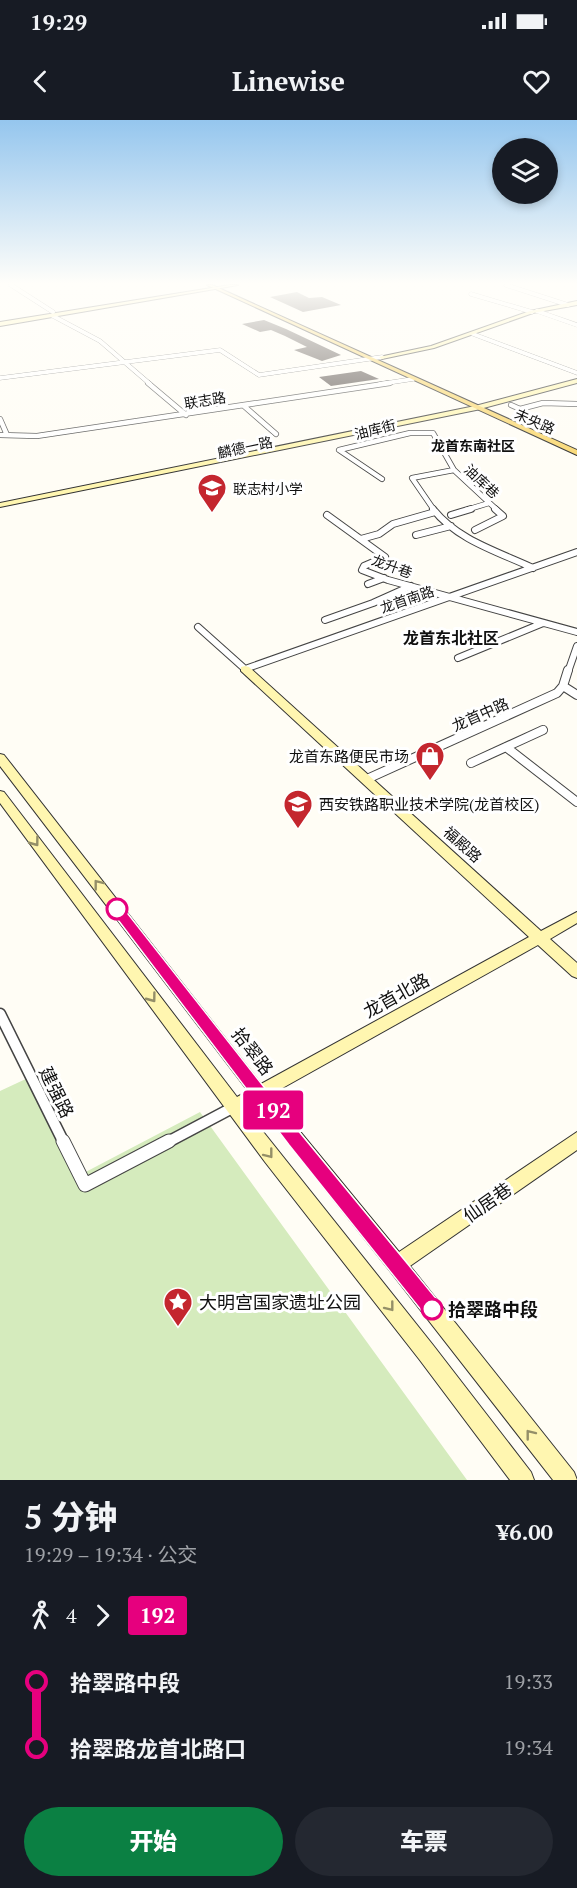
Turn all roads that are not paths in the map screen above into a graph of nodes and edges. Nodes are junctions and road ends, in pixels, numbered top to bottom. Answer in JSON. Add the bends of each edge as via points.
{"nodes":[{"id":1,"x":110,"y":348,"type":"edge"},
{"id":2,"x":348,"y":348,"type":"edge"},
{"id":3,"x":362,"y":348,"type":"edge"},
{"id":4,"x":425,"y":348,"type":"edge"},
{"id":5,"x":512,"y":348,"type":"edge"},
{"id":6,"x":382,"y":357,"type":"junction"},
{"id":7,"x":370,"y":359,"type":"junction"},
{"id":8,"x":127,"y":362,"type":"junction"},
{"id":9,"x":577,"y":373,"type":"edge"},
{"id":10,"x":0,"y":378,"type":"edge"},
{"id":11,"x":413,"y":379,"type":"junction"},
{"id":12,"x":577,"y":381,"type":"edge"},
{"id":13,"x":577,"y":387,"type":"edge"},
{"id":14,"x":511,"y":405,"type":"junction"},
{"id":15,"x":577,"y":405,"type":"edge"},
{"id":16,"x":244,"y":406,"type":"junction"},
{"id":17,"x":482,"y":408,"type":"junction"},
{"id":18,"x":496,"y":409,"type":"junction"},
{"id":19,"x":186,"y":415,"type":"junction"},
{"id":20,"x":0,"y":418,"type":"edge"},
{"id":21,"x":276,"y":434,"type":"dead end"},
{"id":22,"x":432,"y":434,"type":"joint"},
{"id":23,"x":0,"y":435,"type":"edge"},
{"id":24,"x":7,"y":435,"type":"junction"},
{"id":25,"x":577,"y":445,"type":"edge"},
{"id":26,"x":577,"y":453,"type":"edge"},
{"id":27,"x":454,"y":470,"type":"junction"},
{"id":28,"x":382,"y":479,"type":"dead end"},
{"id":29,"x":489,"y":503,"type":"junction"},
{"id":30,"x":0,"y":505,"type":"edge"},
{"id":31,"x":0,"y":510,"type":"edge"},
{"id":32,"x":435,"y":512,"type":"junction"},
{"id":33,"x":327,"y":515,"type":"dead end"},
{"id":34,"x":452,"y":515,"type":"dead end"},
{"id":35,"x":451,"y":526,"type":"junction"},
{"id":36,"x":475,"y":530,"type":"dead end"},
{"id":37,"x":416,"y":535,"type":"dead end"},
{"id":38,"x":361,"y":539,"type":"junction"},
{"id":39,"x":577,"y":552,"type":"edge"},
{"id":40,"x":533,"y":568,"type":"junction"},
{"id":41,"x":384,"y":578,"type":"junction"},
{"id":42,"x":368,"y":584,"type":"dead end"},
{"id":43,"x":411,"y":586,"type":"junction"},
{"id":44,"x":450,"y":597,"type":"junction"},
{"id":45,"x":325,"y":620,"type":"dead end"},
{"id":46,"x":543,"y":623,"type":"junction"},
{"id":47,"x":198,"y":627,"type":"dead end"},
{"id":48,"x":577,"y":632,"type":"edge"},
{"id":49,"x":577,"y":646,"type":"edge"},
{"id":50,"x":458,"y":658,"type":"dead end"},
{"id":51,"x":245,"y":669,"type":"junction"},
{"id":52,"x":563,"y":686,"type":"junction"},
{"id":53,"x":577,"y":695,"type":"edge"},
{"id":54,"x":543,"y":730,"type":"dead end"},
{"id":55,"x":506,"y":747,"type":"junction"},
{"id":56,"x":0,"y":758,"type":"edge"},
{"id":57,"x":471,"y":763,"type":"dead end"},
{"id":58,"x":367,"y":779,"type":"junction"},
{"id":59,"x":0,"y":795,"type":"edge"},
{"id":60,"x":577,"y":802,"type":"edge"},
{"id":61,"x":577,"y":917,"type":"edge"},
{"id":62,"x":540,"y":937,"type":"junction"},
{"id":63,"x":577,"y":972,"type":"edge"},
{"id":64,"x":0,"y":1014,"type":"edge"},
{"id":65,"x":260,"y":1093,"type":"junction"},
{"id":66,"x":234,"y":1107,"type":"junction"},
{"id":67,"x":577,"y":1140,"type":"edge"},
{"id":68,"x":397,"y":1264,"type":"junction"},
{"id":69,"x":523,"y":1480,"type":"edge"},
{"id":70,"x":566,"y":1480,"type":"edge"}],
"edges":[{"from":1,"to":8,"type":"street"},
{"from":2,"to":7,"type":"main road"},
{"from":3,"to":6,"type":"main road"},
{"from":4,"to":6,"type":"main road"},
{"from":5,"to":9,"type":"street"},
{"from":6,"to":7,"type":"street"},
{"from":6,"to":17,"type":"main road"},
{"from":7,"to":8,"type":"street","via":[[259,375],[220,350]]},
{"from":7,"to":11,"type":"main road"},
{"from":8,"to":10,"type":"street"},
{"from":8,"to":19,"type":"street"},
{"from":11,"to":16,"type":"street","name":"联志路"},
{"from":11,"to":17,"type":"main road"},
{"from":12,"to":17,"type":"main road"},
{"from":13,"to":14,"type":"main road","name":"麟德一路"},
{"from":14,"to":15,"type":"street","via":[[520,409],[543,403]]},
{"from":14,"to":18,"type":"main road","name":"麟德一路"},
{"from":16,"to":19,"type":"street","name":"联志路"},
{"from":16,"to":21,"type":"street"},
{"from":17,"to":18,"type":"main road","name":"麟德一路"},
{"from":17,"to":26,"type":"main road","name":"未央路"},
{"from":17,"to":30,"type":"main road","name":"麟德一路"},
{"from":17,"to":31,"type":"main road","name":"麟德一路"},
{"from":18,"to":25,"type":"main road","name":"未央路"},
{"from":19,"to":24,"type":"street","name":"联志路","via":[[37,436]]},
{"from":20,"to":24,"type":"street"},
{"from":22,"to":27,"type":"street","name":"油库巷"},
{"from":22,"to":28,"type":"street","name":"油库街","via":[[410,433],[339,450]]},
{"from":23,"to":24,"type":"street","name":"联志路"},
{"from":27,"to":29,"type":"street","name":"油库巷"},
{"from":27,"to":32,"type":"street","via":[[412,478]]},
{"from":29,"to":34,"type":"street"},
{"from":29,"to":36,"type":"street","name":"油库巷","via":[[502,517]]},
{"from":32,"to":35,"type":"street"},
{"from":32,"to":38,"type":"street","via":[[393,524]]},
{"from":33,"to":38,"type":"street","name":"龙升巷"},
{"from":35,"to":37,"type":"street"},
{"from":35,"to":40,"type":"street"},
{"from":38,"to":41,"type":"street","name":"龙升巷","via":[[385,557],[362,570]]},
{"from":39,"to":40,"type":"street","name":"龙首南路"},
{"from":40,"to":44,"type":"street","name":"龙首南路"},
{"from":41,"to":42,"type":"street"},
{"from":41,"to":43,"type":"street","name":"龙升巷"},
{"from":43,"to":44,"type":"street","name":"龙升巷"},
{"from":43,"to":45,"type":"street"},
{"from":44,"to":46,"type":"street","name":"龙升巷"},
{"from":44,"to":51,"type":"street","name":"龙首南路"},
{"from":46,"to":48,"type":"street","name":"龙升巷"},
{"from":46,"to":50,"type":"street"},
{"from":47,"to":51,"type":"street"},
{"from":49,"to":52,"type":"street"},
{"from":51,"to":58,"type":"main road","name":"福殿路"},
{"from":52,"to":53,"type":"street"},
{"from":52,"to":58,"type":"street","name":"龙首中路","via":[[557,693]]},
{"from":54,"to":55,"type":"street"},
{"from":55,"to":57,"type":"street"},
{"from":55,"to":60,"type":"street"},
{"from":65,"to":56,"type":"main road","name":"拾翠路","one_way":true},
{"from":58,"to":62,"type":"main road","name":"福殿路"},
{"from":59,"to":66,"type":"main road","one_way":true},
{"from":61,"to":62,"type":"main road","name":"龙首北路"},
{"from":62,"to":63,"type":"main road","name":"福殿路"},
{"from":62,"to":65,"type":"main road","name":"龙首北路"},
{"from":64,"to":66,"type":"street","name":"建强路","via":[[85,1185]]},
{"from":65,"to":66,"type":"main road","name":"龙首北路"},
{"from":65,"to":68,"type":"main road","name":"拾翠路"},
{"from":66,"to":69,"type":"main road","one_way":true},
{"from":67,"to":68,"type":"main road","name":"仙居巷"},
{"from":70,"to":68,"type":"main road","name":"拾翠路","one_way":true}]}
